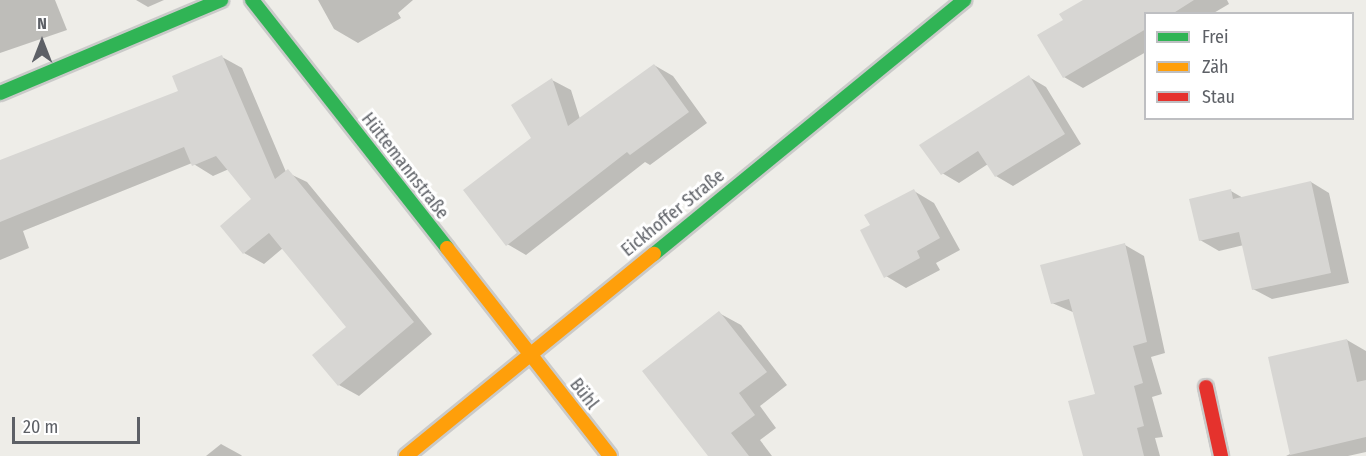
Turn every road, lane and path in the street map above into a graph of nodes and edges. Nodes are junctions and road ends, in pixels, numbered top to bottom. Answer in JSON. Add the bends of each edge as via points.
{"nodes":[{"id":1,"x":221,"y":0,"type":"edge"},
{"id":2,"x":252,"y":0,"type":"edge"},
{"id":3,"x":964,"y":0,"type":"edge"},
{"id":4,"x":0,"y":93,"type":"edge"},
{"id":5,"x":529,"y":354,"type":"junction"},
{"id":6,"x":1206,"y":387,"type":"dead end"},
{"id":7,"x":406,"y":456,"type":"edge"},
{"id":8,"x":610,"y":456,"type":"edge"},
{"id":9,"x":1221,"y":456,"type":"edge"}],
"edges":[{"from":1,"to":4,"type":"street"},
{"from":2,"to":5,"type":"street","name":"Hüttemannstraße"},
{"from":3,"to":5,"type":"street","name":"Eickhoffer Straße"},
{"from":5,"to":7,"type":"street","name":"Eickhoffer Straße"},
{"from":5,"to":8,"type":"street","name":"Bühl"},
{"from":6,"to":9,"type":"street"}]}
